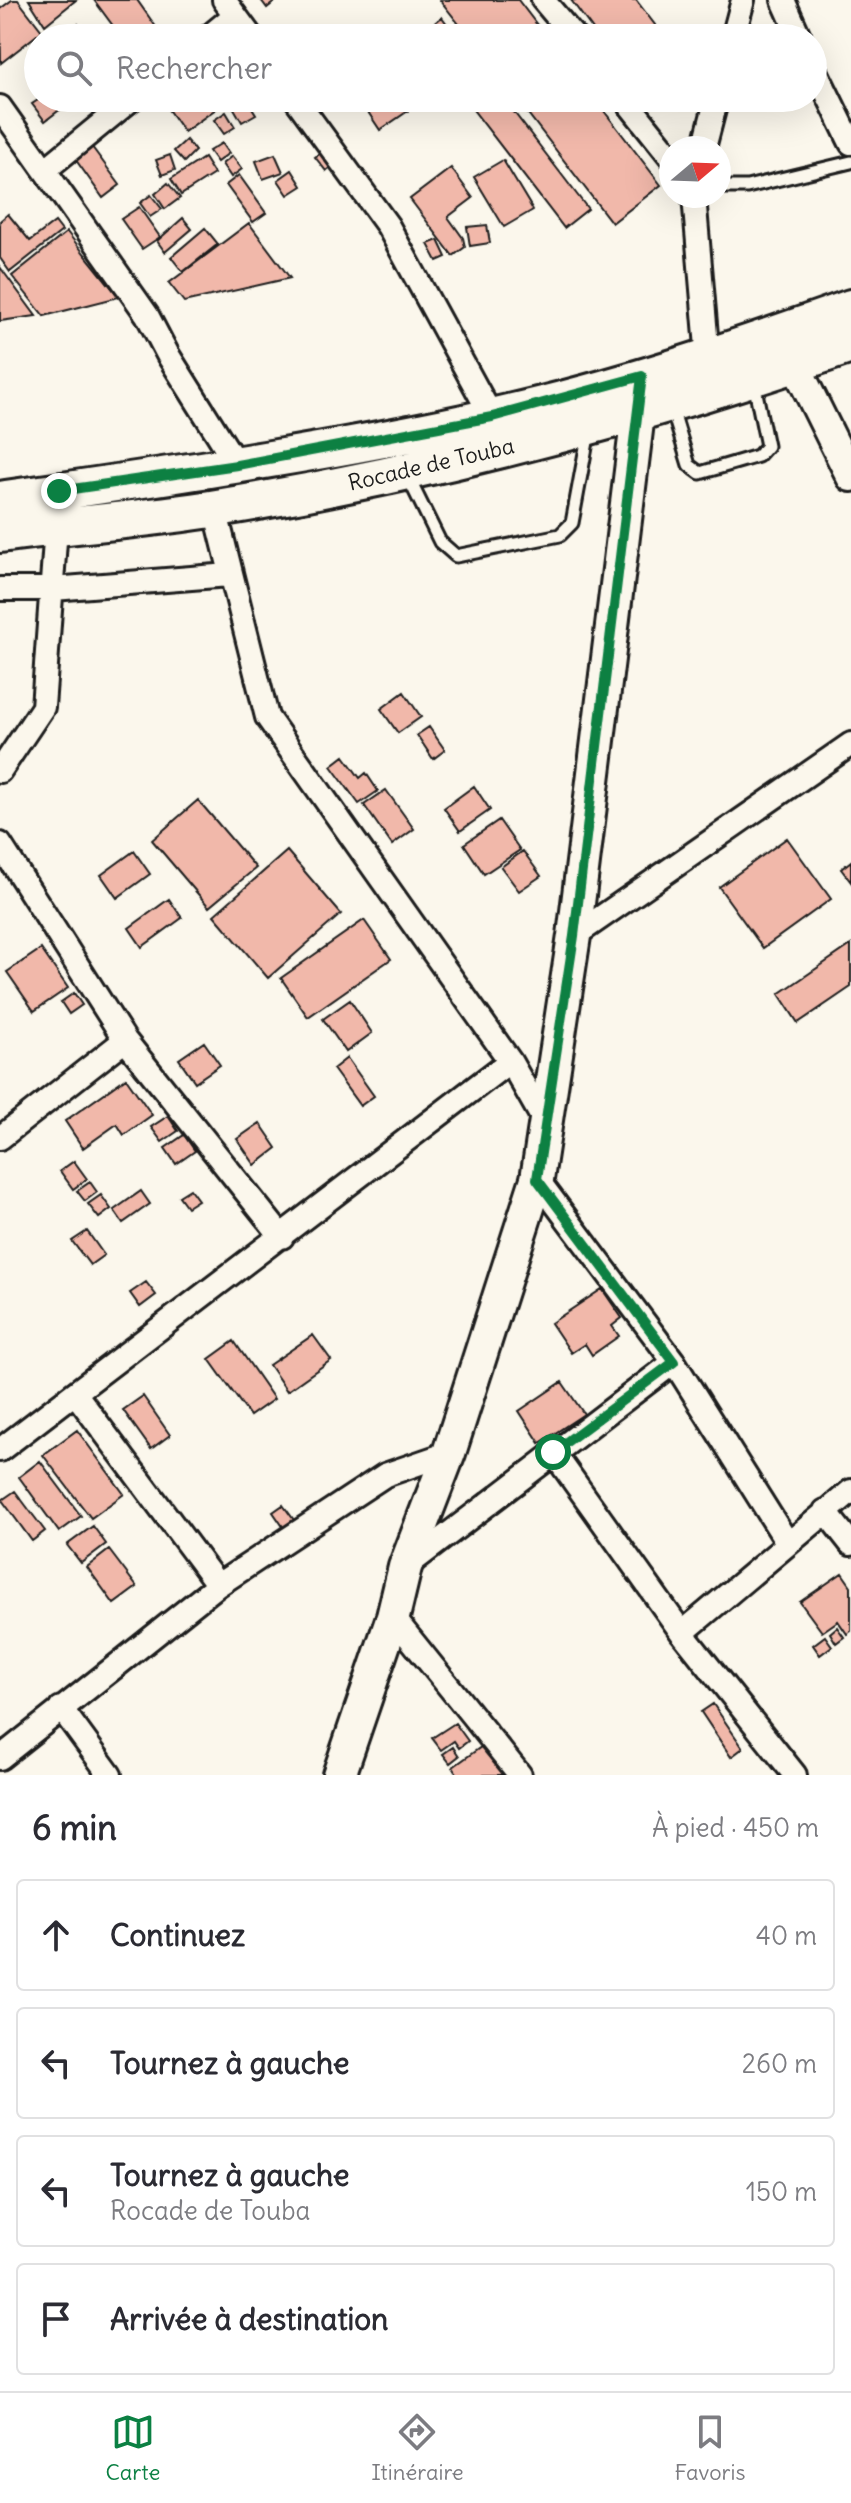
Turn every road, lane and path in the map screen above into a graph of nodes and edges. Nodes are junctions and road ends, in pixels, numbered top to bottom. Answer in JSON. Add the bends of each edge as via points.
{"nodes":[{"id":1,"x":543,"y":0,"type":"edge"},
{"id":2,"x":743,"y":0,"type":"edge"},
{"id":3,"x":792,"y":4,"type":"edge"},
{"id":4,"x":230,"y":8,"type":"edge"},
{"id":5,"x":218,"y":24,"type":"edge"},
{"id":6,"x":563,"y":24,"type":"edge"},
{"id":7,"x":737,"y":24,"type":"edge"},
{"id":8,"x":797,"y":24,"type":"edge"},
{"id":9,"x":827,"y":94,"type":"edge"},
{"id":10,"x":0,"y":107,"type":"edge"},
{"id":11,"x":116,"y":112,"type":"edge"},
{"id":12,"x":305,"y":112,"type":"edge"},
{"id":13,"x":635,"y":112,"type":"edge"},
{"id":14,"x":713,"y":112,"type":"edge"},
{"id":15,"x":707,"y":136,"type":"edge"},
{"id":16,"x":659,"y":142,"type":"edge"},
{"id":17,"x":851,"y":143,"type":"edge"},
{"id":18,"x":851,"y":162,"type":"edge"},
{"id":19,"x":45,"y":170,"type":"junction"},
{"id":20,"x":731,"y":187,"type":"edge"},
{"id":21,"x":695,"y":208,"type":"edge"},
{"id":22,"x":851,"y":308,"type":"edge"},
{"id":23,"x":851,"y":345,"type":"edge"},
{"id":24,"x":788,"y":349,"type":"junction"},
{"id":25,"x":708,"y":359,"type":"junction"},
{"id":26,"x":642,"y":376,"type":"junction"},
{"id":27,"x":753,"y":378,"type":"junction"},
{"id":28,"x":654,"y":409,"type":"junction"},
{"id":29,"x":492,"y":417,"type":"junction"},
{"id":30,"x":590,"y":426,"type":"junction"},
{"id":31,"x":237,"y":465,"type":"junction"},
{"id":32,"x":406,"y":472,"type":"junction"},
{"id":33,"x":851,"y":477,"type":"edge"},
{"id":34,"x":0,"y":500,"type":"edge"},
{"id":35,"x":215,"y":509,"type":"junction"},
{"id":36,"x":56,"y":527,"type":"junction"},
{"id":37,"x":0,"y":534,"type":"edge"},
{"id":38,"x":229,"y":575,"type":"junction"},
{"id":39,"x":0,"y":589,"type":"edge"},
{"id":40,"x":53,"y":589,"type":"junction"},
{"id":41,"x":851,"y":744,"type":"edge"},
{"id":42,"x":0,"y":771,"type":"edge"},
{"id":43,"x":0,"y":844,"type":"edge"},
{"id":44,"x":574,"y":936,"type":"junction"},
{"id":45,"x":125,"y":1040,"type":"junction"},
{"id":46,"x":510,"y":1061,"type":"junction"},
{"id":47,"x":548,"y":1127,"type":"junction"},
{"id":48,"x":0,"y":1138,"type":"edge"},
{"id":49,"x":537,"y":1179,"type":"junction"},
{"id":50,"x":282,"y":1237,"type":"junction"},
{"id":51,"x":674,"y":1362,"type":"junction"},
{"id":52,"x":75,"y":1393,"type":"junction"},
{"id":53,"x":0,"y":1450,"type":"edge"},
{"id":54,"x":553,"y":1452,"type":"junction"},
{"id":55,"x":449,"y":1453,"type":"junction"},
{"id":56,"x":851,"y":1491,"type":"edge"},
{"id":57,"x":825,"y":1511,"type":"junction"},
{"id":58,"x":787,"y":1542,"type":"junction"},
{"id":59,"x":851,"y":1544,"type":"edge"},
{"id":60,"x":405,"y":1567,"type":"junction"},
{"id":61,"x":218,"y":1585,"type":"junction"},
{"id":62,"x":393,"y":1617,"type":"junction"},
{"id":63,"x":682,"y":1633,"type":"junction"},
{"id":64,"x":61,"y":1708,"type":"junction"},
{"id":65,"x":0,"y":1758,"type":"edge"},
{"id":66,"x":110,"y":1775,"type":"edge"},
{"id":67,"x":339,"y":1775,"type":"edge"},
{"id":68,"x":520,"y":1775,"type":"edge"},
{"id":69,"x":795,"y":1775,"type":"edge"}],
"edges":[{"from":1,"to":6,"type":"street"},
{"from":2,"to":7,"type":"street"},
{"from":3,"to":8,"type":"street"},
{"from":4,"to":5,"type":"street"},
{"from":9,"to":17,"type":"street"},
{"from":10,"to":19,"type":"street"},
{"from":11,"to":19,"type":"street"},
{"from":12,"to":29,"type":"street","via":[[388,226]]},
{"from":13,"to":16,"type":"street"},
{"from":14,"to":15,"type":"street"},
{"from":18,"to":20,"type":"lane"},
{"from":19,"to":31,"type":"street","via":[[147,315]]},
{"from":21,"to":25,"type":"street"},
{"from":22,"to":24,"type":"main road","name":"Rocade de Touba"},
{"from":23,"to":24,"type":"main road","name":"Rocade de Touba"},
{"from":24,"to":25,"type":"main road","name":"Rocade de Touba"},
{"from":24,"to":27,"type":"main road","name":"Rocade de Touba"},
{"from":24,"to":33,"type":"street"},
{"from":25,"to":26,"type":"main road","name":"Rocade de Touba"},
{"from":26,"to":28,"type":"main road"},
{"from":26,"to":29,"type":"main road","name":"Rocade de Touba"},
{"from":27,"to":28,"type":"main road","name":"Rocade de Touba"},
{"from":27,"to":28,"type":"lane","via":[[767,446],[758,456],[700,473],[689,465]]},
{"from":28,"to":30,"type":"main road","name":"Rocade de Touba"},
{"from":28,"to":44,"type":"main road"},
{"from":29,"to":31,"type":"main road","name":"Rocade de Touba"},
{"from":30,"to":32,"type":"main road","name":"Rocade de Touba"},
{"from":30,"to":32,"type":"lane","via":[[572,523],[560,535],[456,556],[440,542]]},
{"from":31,"to":34,"type":"main road","name":"Rocade de Touba"},
{"from":32,"to":35,"type":"main road","name":"Rocade de Touba"},
{"from":35,"to":36,"type":"main road","name":"Rocade de Touba"},
{"from":35,"to":38,"type":"street"},
{"from":36,"to":37,"type":"main road","name":"Rocade de Touba"},
{"from":36,"to":40,"type":"street"},
{"from":38,"to":40,"type":"street"},
{"from":38,"to":46,"type":"street","via":[[267,717]]},
{"from":39,"to":40,"type":"street"},
{"from":40,"to":42,"type":"street","via":[[43,707]]},
{"from":41,"to":44,"type":"street"},
{"from":43,"to":45,"type":"street"},
{"from":44,"to":47,"type":"main road"},
{"from":45,"to":48,"type":"street"},
{"from":45,"to":50,"type":"street"},
{"from":46,"to":47,"type":"street"},
{"from":46,"to":50,"type":"street"},
{"from":47,"to":49,"type":"main road"},
{"from":49,"to":51,"type":"street"},
{"from":49,"to":55,"type":"main road"},
{"from":50,"to":52,"type":"street"},
{"from":51,"to":54,"type":"street"},
{"from":51,"to":58,"type":"street"},
{"from":52,"to":53,"type":"street"},
{"from":52,"to":61,"type":"street"},
{"from":54,"to":60,"type":"street"},
{"from":54,"to":63,"type":"street"},
{"from":55,"to":60,"type":"main road"},
{"from":55,"to":61,"type":"street","via":[[385,1475]]},
{"from":56,"to":57,"type":"street"},
{"from":57,"to":58,"type":"street"},
{"from":57,"to":59,"type":"street"},
{"from":58,"to":63,"type":"street"},
{"from":60,"to":62,"type":"main road"},
{"from":61,"to":64,"type":"street"},
{"from":62,"to":67,"type":"main road"},
{"from":62,"to":68,"type":"street"},
{"from":63,"to":69,"type":"street"},
{"from":64,"to":65,"type":"street"},
{"from":64,"to":66,"type":"street"}]}
